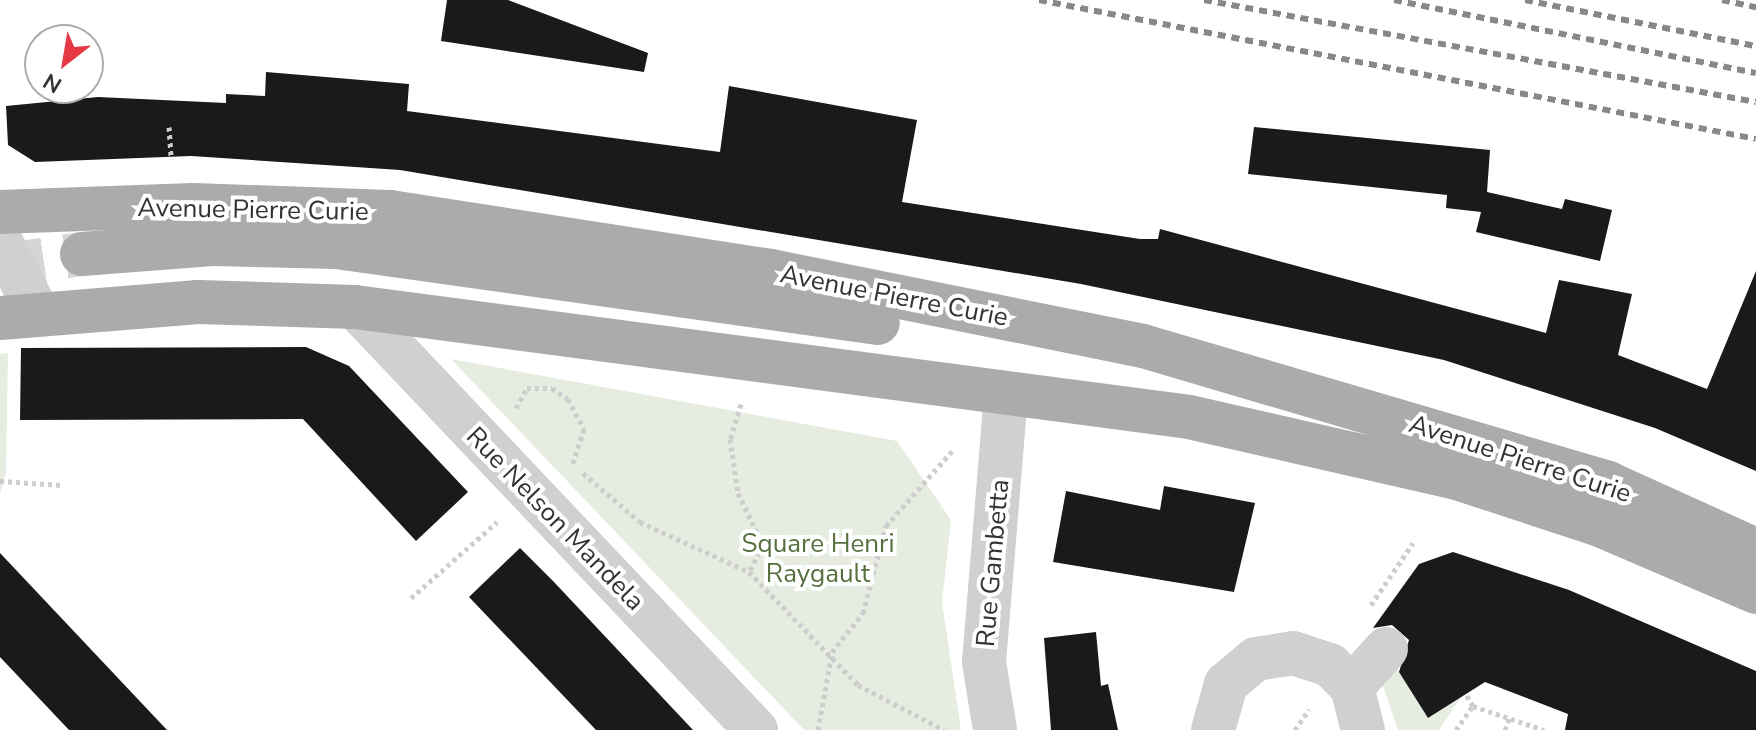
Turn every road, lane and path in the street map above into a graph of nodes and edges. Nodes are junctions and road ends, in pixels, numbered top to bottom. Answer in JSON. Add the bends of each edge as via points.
{"nodes":[{"id":1,"x":169,"y":127,"type":"dead end"},
{"id":2,"x":171,"y":166,"type":"dead end"},
{"id":3,"x":0,"y":212,"type":"edge"},
{"id":4,"x":0,"y":240,"type":"edge"},
{"id":5,"x":623,"y":245,"type":"junction"},
{"id":6,"x":660,"y":287,"type":"junction"},
{"id":7,"x":355,"y":307,"type":"junction"},
{"id":8,"x":19,"y":316,"type":"edge"},
{"id":9,"x":754,"y":361,"type":"junction"},
{"id":10,"x":1224,"y":373,"type":"junction"},
{"id":11,"x":1006,"y":396,"type":"junction"},
{"id":12,"x":1110,"y":405,"type":"junction"},
{"id":13,"x":504,"y":412,"type":"dead end"},
{"id":14,"x":961,"y":443,"type":"dead end"},
{"id":15,"x":561,"y":455,"type":"dead end"},
{"id":16,"x":572,"y":465,"type":"junction"},
{"id":17,"x":0,"y":481,"type":"edge"},
{"id":18,"x":62,"y":485,"type":"dead end"},
{"id":19,"x":472,"y":543,"type":"dead end"},
{"id":20,"x":1756,"y":550,"type":"edge"},
{"id":21,"x":749,"y":572,"type":"junction"},
{"id":22,"x":1756,"y":592,"type":"edge"},
{"id":23,"x":411,"y":598,"type":"dead end"},
{"id":24,"x":1386,"y":649,"type":"dead end"},
{"id":25,"x":832,"y":652,"type":"junction"},
{"id":26,"x":1352,"y":687,"type":"junction"},
{"id":27,"x":1466,"y":694,"type":"dead end"},
{"id":28,"x":1473,"y":706,"type":"junction"},
{"id":29,"x":1510,"y":716,"type":"junction"},
{"id":30,"x":756,"y":730,"type":"edge"},
{"id":31,"x":818,"y":730,"type":"edge"},
{"id":32,"x":944,"y":730,"type":"edge"},
{"id":33,"x":995,"y":730,"type":"edge"},
{"id":34,"x":1213,"y":730,"type":"edge"},
{"id":35,"x":1363,"y":730,"type":"edge"},
{"id":36,"x":1456,"y":730,"type":"edge"},
{"id":37,"x":1505,"y":730,"type":"edge"},
{"id":38,"x":1544,"y":730,"type":"edge"}],
"edges":[{"from":1,"to":2,"type":"path"},
{"from":3,"to":5,"type":"main road","name":"Avenue Pierre Curie","via":[[282,205],[506,224]]},
{"from":4,"to":8,"type":"street"},
{"from":5,"to":6,"type":"main road"},
{"from":5,"to":10,"type":"main road","name":"Avenue Pierre Curie","via":[[1143,346]]},
{"from":6,"to":10,"type":"main road","via":[[1140,370]]},
{"from":6,"to":12,"type":"main road","via":[[336,247],[212,244],[81,264],[335,270],[498,290],[898,354]]},
{"from":7,"to":8,"type":"main road","name":"Avenue Pierre Curie","via":[[198,302]]},
{"from":7,"to":9,"type":"main road","name":"Avenue Pierre Curie"},
{"from":7,"to":30,"type":"street","name":"Rue Nelson Mandela"},
{"from":9,"to":11,"type":"main road","name":"Avenue Pierre Curie"},
{"from":9,"to":21,"type":"path","via":[[730,439],[738,493],[763,545]]},
{"from":10,"to":20,"type":"main road","name":"Avenue Pierre Curie","via":[[1608,483]]},
{"from":11,"to":12,"type":"main road","name":"Avenue Pierre Curie"},
{"from":11,"to":33,"type":"street","name":"Rue Gambetta","via":[[984,662]]},
{"from":12,"to":22,"type":"main road","name":"Avenue Pierre Curie","via":[[1348,449],[1457,478],[1600,525]]},
{"from":13,"to":16,"type":"path","via":[[514,416],[527,388],[552,388],[568,399],[584,429]]},
{"from":14,"to":25,"type":"path","via":[[931,467],[886,526],[863,613]]},
{"from":15,"to":16,"type":"path"},
{"from":16,"to":21,"type":"path","via":[[640,522]]},
{"from":17,"to":18,"type":"path"},
{"from":19,"to":23,"type":"path"},
{"from":21,"to":25,"type":"path"},
{"from":24,"to":26,"type":"street"},
{"from":25,"to":31,"type":"path"},
{"from":25,"to":32,"type":"path","via":[[858,685]]},
{"from":26,"to":34,"type":"street","via":[[1330,665],[1293,653],[1256,659],[1226,684]]},
{"from":26,"to":35,"type":"street"},
{"from":27,"to":28,"type":"path"},
{"from":28,"to":29,"type":"path"},
{"from":28,"to":36,"type":"path"},
{"from":29,"to":37,"type":"path"},
{"from":29,"to":38,"type":"path"}]}
